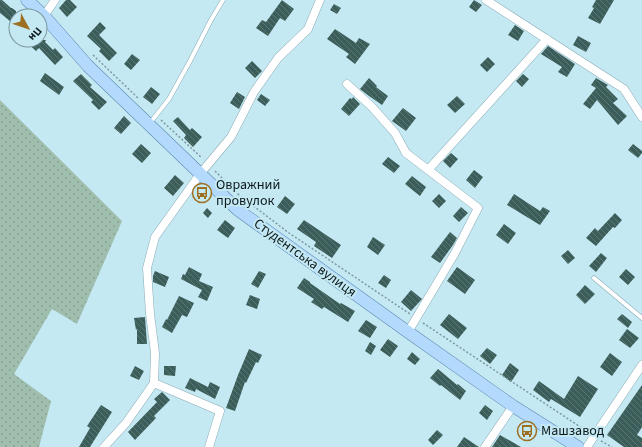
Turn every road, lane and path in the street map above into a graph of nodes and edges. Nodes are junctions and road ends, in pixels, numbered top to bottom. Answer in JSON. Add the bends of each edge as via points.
{"nodes":[{"id":1,"x":27,"y":0,"type":"edge"},
{"id":2,"x":55,"y":0,"type":"edge"},
{"id":3,"x":223,"y":0,"type":"edge"},
{"id":4,"x":320,"y":0,"type":"edge"},
{"id":5,"x":486,"y":0,"type":"edge"},
{"id":6,"x":36,"y":8,"type":"edge"},
{"id":7,"x":48,"y":10,"type":"edge"},
{"id":8,"x":48,"y":21,"type":"edge"},
{"id":9,"x":547,"y":39,"type":"junction"},
{"id":10,"x":94,"y":55,"type":"dead end"},
{"id":11,"x":347,"y":84,"type":"dead end"},
{"id":12,"x":139,"y":99,"type":"dead end"},
{"id":13,"x":642,"y":116,"type":"edge"},
{"id":14,"x":153,"y":120,"type":"junction"},
{"id":15,"x":208,"y":164,"type":"junction"},
{"id":16,"x":428,"y":170,"type":"junction"},
{"id":17,"x":200,"y":174,"type":"junction"},
{"id":18,"x":594,"y":278,"type":"dead end"},
{"id":19,"x":416,"y":318,"type":"junction"},
{"id":20,"x":642,"y":318,"type":"edge"},
{"id":21,"x":408,"y":332,"type":"junction"},
{"id":22,"x":642,"y":365,"type":"edge"},
{"id":23,"x":154,"y":382,"type":"junction"},
{"id":24,"x":513,"y":406,"type":"junction"},
{"id":25,"x":595,"y":436,"type":"junction"},
{"id":26,"x":104,"y":447,"type":"edge"},
{"id":27,"x":209,"y":447,"type":"edge"},
{"id":28,"x":485,"y":447,"type":"edge"},
{"id":29,"x":578,"y":447,"type":"edge"},
{"id":30,"x":588,"y":447,"type":"edge"},
{"id":31,"x":612,"y":447,"type":"edge"}],
"edges":[{"from":1,"to":6,"type":"main road","name":"Студентська вулиця"},
{"from":2,"to":7,"type":"street"},
{"from":3,"to":14,"type":"lane","via":[[169,99]]},
{"from":4,"to":15,"type":"street","via":[[308,29],[278,58],[254,92],[231,137]]},
{"from":5,"to":9,"type":"street"},
{"from":8,"to":14,"type":"main road","name":"Студентська вулиця","via":[[88,66]]},
{"from":9,"to":13,"type":"street","via":[[624,89]]},
{"from":9,"to":16,"type":"street"},
{"from":10,"to":12,"type":"path"},
{"from":11,"to":16,"type":"street","via":[[395,133],[406,153]]},
{"from":14,"to":15,"type":"path"},
{"from":14,"to":17,"type":"main road","name":"Студентська вулиця"},
{"from":15,"to":17,"type":"street"},
{"from":15,"to":19,"type":"path","via":[[239,195]]},
{"from":16,"to":19,"type":"street","via":[[478,208],[455,253]]},
{"from":17,"to":21,"type":"main road","name":"Студентська вулиця","via":[[238,210]]},
{"from":17,"to":23,"type":"street","via":[[155,236],[147,268],[155,353]]},
{"from":18,"to":20,"type":"lane"},
{"from":19,"to":21,"type":"street"},
{"from":19,"to":25,"type":"path"},
{"from":21,"to":24,"type":"main road","name":"Студентська вулиця"},
{"from":22,"to":25,"type":"street"},
{"from":23,"to":26,"type":"street","via":[[126,423]]},
{"from":23,"to":27,"type":"street","via":[[220,411]]},
{"from":24,"to":28,"type":"street"},
{"from":24,"to":29,"type":"main road","name":"Студентська вулиця"},
{"from":25,"to":30,"type":"street"},
{"from":25,"to":31,"type":"path"}]}
